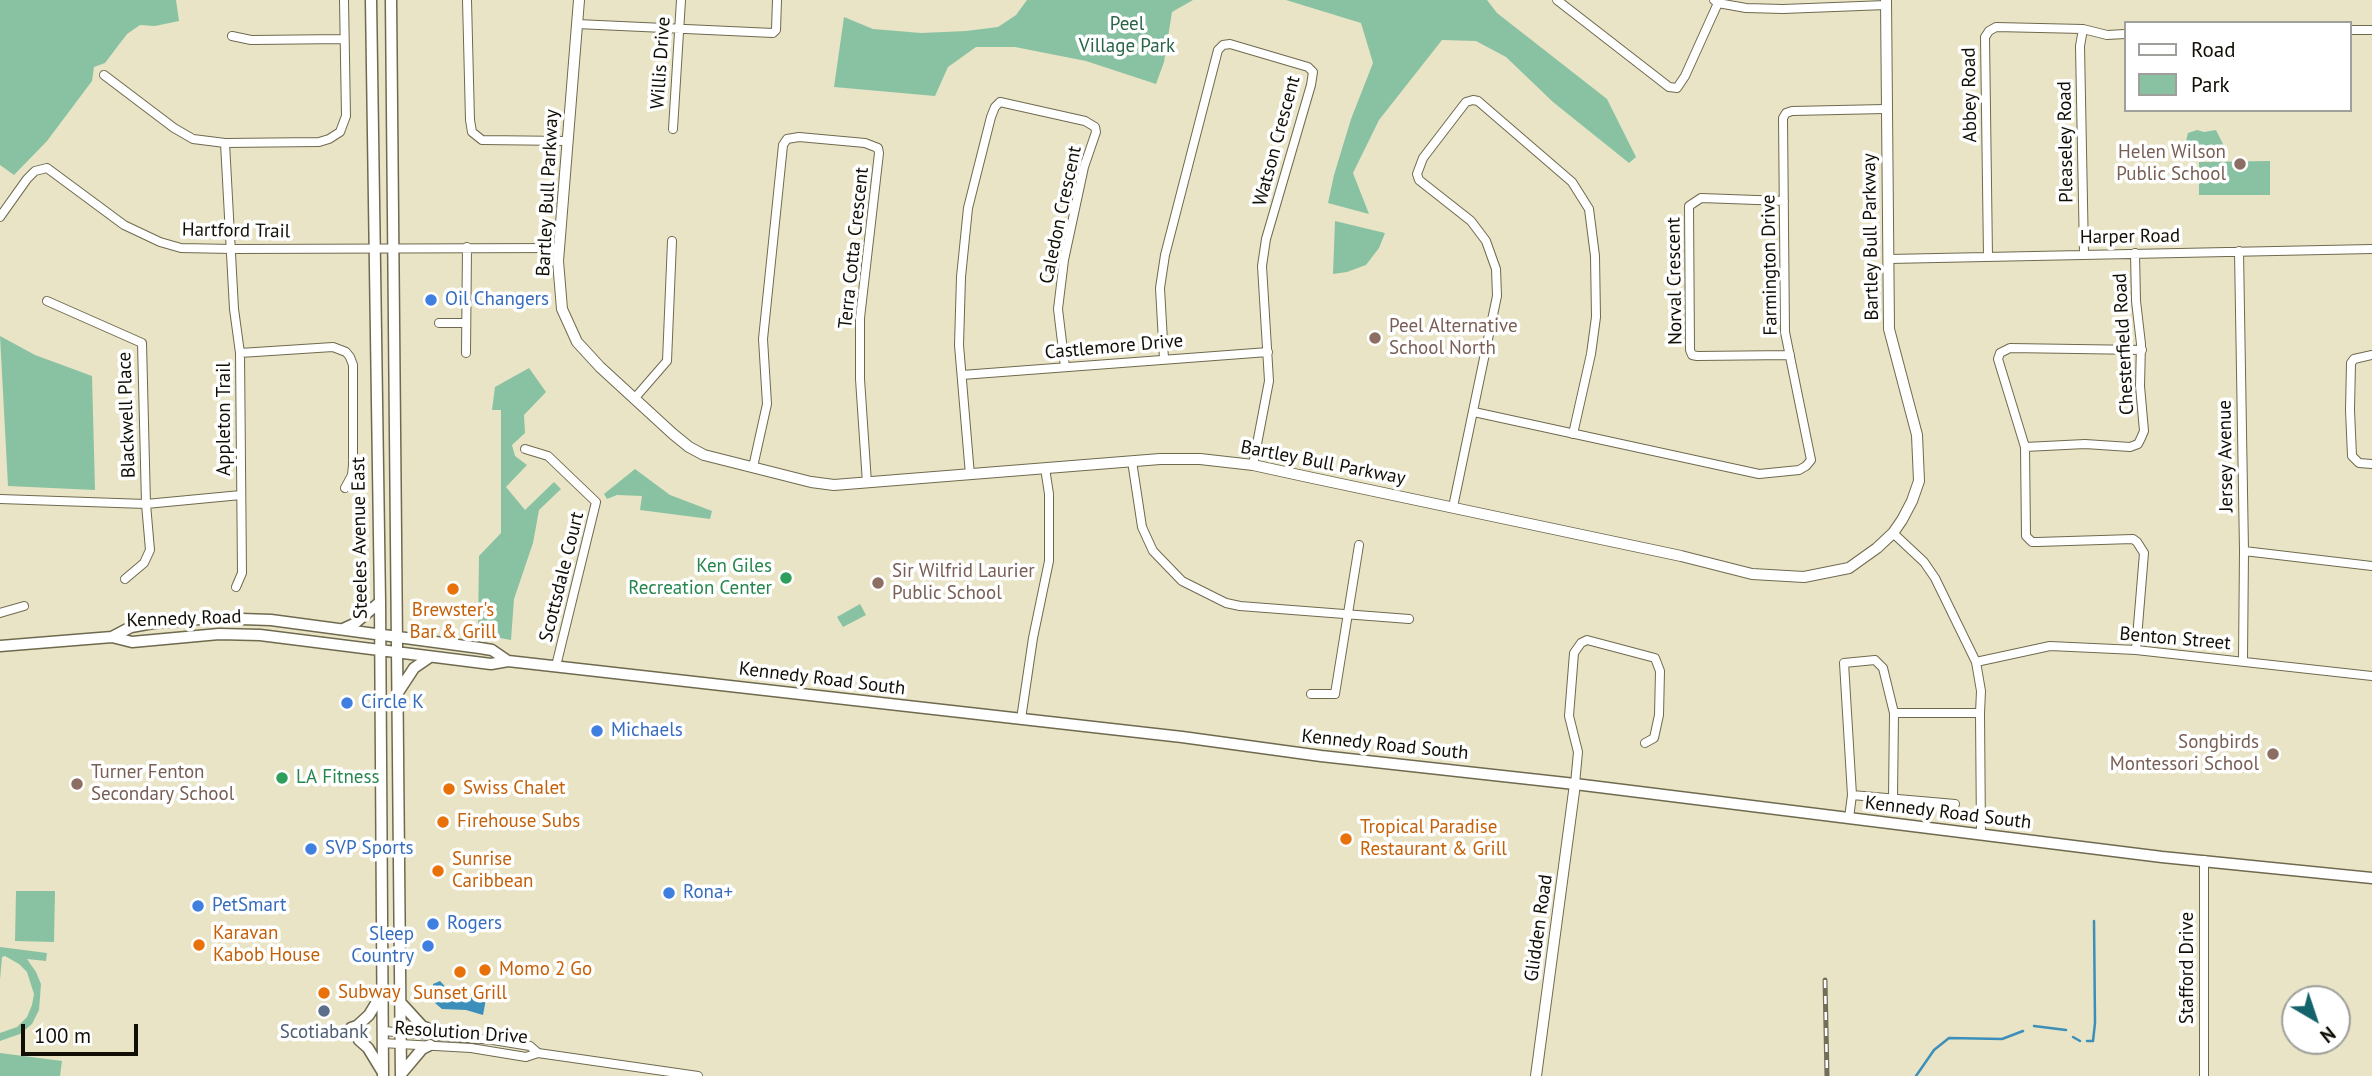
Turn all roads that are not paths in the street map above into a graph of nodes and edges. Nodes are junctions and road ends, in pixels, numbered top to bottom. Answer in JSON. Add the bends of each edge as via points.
{"nodes":[{"id":1,"x":344,"y":0,"type":"edge"},
{"id":2,"x":371,"y":0,"type":"edge"},
{"id":3,"x":391,"y":0,"type":"edge"},
{"id":4,"x":467,"y":0,"type":"edge"},
{"id":5,"x":579,"y":0,"type":"edge"},
{"id":6,"x":681,"y":0,"type":"edge"},
{"id":7,"x":777,"y":0,"type":"edge"},
{"id":8,"x":1557,"y":0,"type":"edge"},
{"id":9,"x":1716,"y":1,"type":"edge"},
{"id":10,"x":1886,"y":3,"type":"edge"},
{"id":11,"x":577,"y":24,"type":"junction"},
{"id":12,"x":680,"y":29,"type":"junction"},
{"id":13,"x":2083,"y":29,"type":"junction"},
{"id":14,"x":2351,"y":30,"type":"edge"},
{"id":15,"x":2372,"y":30,"type":"edge"},
{"id":16,"x":2124,"y":34,"type":"edge"},
{"id":17,"x":232,"y":36,"type":"dead end"},
{"id":18,"x":344,"y":39,"type":"junction"},
{"id":19,"x":104,"y":75,"type":"dead end"},
{"id":20,"x":1885,"y":109,"type":"junction"},
{"id":21,"x":673,"y":129,"type":"dead end"},
{"id":22,"x":568,"y":141,"type":"junction"},
{"id":23,"x":225,"y":143,"type":"junction"},
{"id":24,"x":1784,"y":201,"type":"junction"},
{"id":25,"x":0,"y":217,"type":"edge"},
{"id":26,"x":672,"y":241,"type":"dead end"},
{"id":27,"x":375,"y":247,"type":"junction"},
{"id":28,"x":393,"y":247,"type":"junction"},
{"id":29,"x":467,"y":247,"type":"junction"},
{"id":30,"x":560,"y":248,"type":"junction"},
{"id":31,"x":232,"y":249,"type":"junction"},
{"id":32,"x":2372,"y":249,"type":"edge"},
{"id":33,"x":2239,"y":251,"type":"junction"},
{"id":34,"x":2135,"y":253,"type":"junction"},
{"id":35,"x":2084,"y":254,"type":"junction"},
{"id":36,"x":1988,"y":257,"type":"junction"},
{"id":37,"x":1889,"y":259,"type":"junction"},
{"id":38,"x":47,"y":301,"type":"dead end"},
{"id":39,"x":439,"y":323,"type":"dead end"},
{"id":40,"x":466,"y":323,"type":"junction"},
{"id":41,"x":2141,"y":350,"type":"junction"},
{"id":42,"x":1268,"y":352,"type":"junction"},
{"id":43,"x":240,"y":353,"type":"junction"},
{"id":44,"x":466,"y":353,"type":"dead end"},
{"id":45,"x":1790,"y":355,"type":"junction"},
{"id":46,"x":2372,"y":355,"type":"edge"},
{"id":47,"x":1164,"y":359,"type":"junction"},
{"id":48,"x":1065,"y":368,"type":"junction"},
{"id":49,"x":962,"y":375,"type":"junction"},
{"id":50,"x":635,"y":398,"type":"junction"},
{"id":51,"x":1474,"y":412,"type":"junction"},
{"id":52,"x":1573,"y":434,"type":"junction"},
{"id":53,"x":2025,"y":447,"type":"junction"},
{"id":54,"x":524,"y":449,"type":"dead end"},
{"id":55,"x":1132,"y":461,"type":"junction"},
{"id":56,"x":2372,"y":464,"type":"edge"},
{"id":57,"x":1252,"y":466,"type":"junction"},
{"id":58,"x":753,"y":467,"type":"junction"},
{"id":59,"x":1045,"y":468,"type":"junction"},
{"id":60,"x":970,"y":475,"type":"junction"},
{"id":61,"x":867,"y":483,"type":"junction"},
{"id":62,"x":345,"y":488,"type":"dead end"},
{"id":63,"x":242,"y":495,"type":"junction"},
{"id":64,"x":0,"y":499,"type":"edge"},
{"id":65,"x":146,"y":504,"type":"junction"},
{"id":66,"x":1453,"y":507,"type":"junction"},
{"id":67,"x":1893,"y":533,"type":"junction"},
{"id":68,"x":1359,"y":545,"type":"dead end"},
{"id":69,"x":2244,"y":551,"type":"junction"},
{"id":70,"x":2372,"y":566,"type":"edge"},
{"id":71,"x":125,"y":579,"type":"dead end"},
{"id":72,"x":236,"y":587,"type":"dead end"},
{"id":73,"x":380,"y":602,"type":"junction"},
{"id":74,"x":24,"y":606,"type":"dead end"},
{"id":75,"x":0,"y":613,"type":"edge"},
{"id":76,"x":1348,"y":614,"type":"junction"},
{"id":77,"x":1409,"y":619,"type":"dead end"},
{"id":78,"x":341,"y":629,"type":"junction"},
{"id":79,"x":379,"y":635,"type":"junction"},
{"id":80,"x":112,"y":637,"type":"junction"},
{"id":81,"x":397,"y":637,"type":"junction"},
{"id":82,"x":0,"y":646,"type":"edge"},
{"id":83,"x":2136,"y":650,"type":"junction"},
{"id":84,"x":380,"y":651,"type":"junction"},
{"id":85,"x":397,"y":653,"type":"junction"},
{"id":86,"x":430,"y":657,"type":"junction"},
{"id":87,"x":2243,"y":660,"type":"junction"},
{"id":88,"x":508,"y":661,"type":"junction"},
{"id":89,"x":1976,"y":662,"type":"junction"},
{"id":90,"x":556,"y":666,"type":"junction"},
{"id":91,"x":2372,"y":676,"type":"edge"},
{"id":92,"x":397,"y":694,"type":"junction"},
{"id":93,"x":1311,"y":694,"type":"dead end"},
{"id":94,"x":1894,"y":713,"type":"junction"},
{"id":95,"x":1979,"y":713,"type":"junction"},
{"id":96,"x":1021,"y":719,"type":"junction"},
{"id":97,"x":1645,"y":743,"type":"dead end"},
{"id":98,"x":1574,"y":784,"type":"junction"},
{"id":99,"x":1852,"y":795,"type":"junction"},
{"id":100,"x":1893,"y":797,"type":"junction"},
{"id":101,"x":1955,"y":804,"type":"dead end"},
{"id":102,"x":1849,"y":818,"type":"junction"},
{"id":103,"x":1981,"y":835,"type":"junction"},
{"id":104,"x":2204,"y":860,"type":"junction"},
{"id":105,"x":2372,"y":878,"type":"edge"},
{"id":106,"x":382,"y":993,"type":"junction"},
{"id":107,"x":401,"y":1003,"type":"junction"},
{"id":108,"x":351,"y":1028,"type":"dead end"},
{"id":109,"x":383,"y":1031,"type":"junction"},
{"id":110,"x":442,"y":1035,"type":"junction"},
{"id":111,"x":401,"y":1038,"type":"junction"},
{"id":112,"x":359,"y":1040,"type":"dead end"},
{"id":113,"x":382,"y":1043,"type":"junction"},
{"id":114,"x":430,"y":1045,"type":"junction"},
{"id":115,"x":538,"y":1053,"type":"junction"},
{"id":116,"x":383,"y":1074,"type":"edge"},
{"id":117,"x":401,"y":1075,"type":"edge"},
{"id":118,"x":698,"y":1076,"type":"edge"},
{"id":119,"x":1536,"y":1076,"type":"edge"},
{"id":120,"x":2204,"y":1076,"type":"edge"}],
"edges":[{"from":1,"to":18,"type":"street"},
{"from":2,"to":27,"type":"main road","name":"Steeles Avenue East"},
{"from":3,"to":28,"type":"main road","name":"Steeles Avenue East"},
{"from":4,"to":22,"type":"street","via":[[472,132],[482,139]]},
{"from":5,"to":11,"type":"street","name":"Bartley Bull Parkway"},
{"from":6,"to":12,"type":"street","name":"Willis Drive"},
{"from":7,"to":12,"type":"street","via":[[776,30],[772,33]]},
{"from":8,"to":9,"type":"street","via":[[1677,88]]},
{"from":9,"to":10,"type":"street","via":[[1783,9]]},
{"from":10,"to":20,"type":"street","name":"Bartley Bull Parkway"},
{"from":11,"to":12,"type":"street"},
{"from":11,"to":22,"type":"street","name":"Bartley Bull Parkway"},
{"from":12,"to":21,"type":"street","name":"Willis Drive"},
{"from":13,"to":16,"type":"street","name":"Abbey Road"},
{"from":13,"to":35,"type":"street","name":"Pleaseley Road"},
{"from":13,"to":36,"type":"street","name":"Abbey Road","via":[[1996,27],[1985,37]]},
{"from":14,"to":15,"type":"street"},
{"from":17,"to":18,"type":"street"},
{"from":18,"to":23,"type":"street","via":[[346,116],[340,132],[319,142]]},
{"from":19,"to":23,"type":"street","via":[[186,135]]},
{"from":20,"to":24,"type":"street","name":"Farmington Drive","via":[[1786,113]]},
{"from":20,"to":37,"type":"street","name":"Bartley Bull Parkway"},
{"from":22,"to":30,"type":"street","name":"Bartley Bull Parkway"},
{"from":23,"to":31,"type":"street","name":"Appleton Trail"},
{"from":24,"to":45,"type":"street","name":"Farmington Drive","via":[[1785,332]]},
{"from":24,"to":45,"type":"street","name":"Norval Crescent","via":[[1700,198],[1689,206],[1690,350],[1697,356]]},
{"from":25,"to":31,"type":"street","name":"Hartford Trail","via":[[27,179],[47,168],[139,234],[181,248]]},
{"from":26,"to":50,"type":"street","via":[[667,361]]},
{"from":27,"to":28,"type":"street","name":"Hartford Trail"},
{"from":27,"to":31,"type":"street","name":"Hartford Trail"},
{"from":27,"to":73,"type":"main road","name":"Steeles Avenue East"},
{"from":28,"to":29,"type":"street","name":"Hartford Trail"},
{"from":28,"to":81,"type":"main road","name":"Steeles Avenue East"},
{"from":29,"to":30,"type":"street","name":"Hartford Trail"},
{"from":29,"to":40,"type":"street"},
{"from":30,"to":50,"type":"street","name":"Bartley Bull Parkway","via":[[560,294],[566,322],[600,368]]},
{"from":31,"to":43,"type":"street","name":"Appleton Trail"},
{"from":32,"to":33,"type":"street","name":"Harper Road"},
{"from":33,"to":34,"type":"street","name":"Harper Road"},
{"from":33,"to":69,"type":"street","name":"Jersey Avenue"},
{"from":34,"to":35,"type":"street","name":"Harper Road"},
{"from":34,"to":41,"type":"street","name":"Chesterfield Road"},
{"from":35,"to":36,"type":"street","name":"Harper Road"},
{"from":36,"to":37,"type":"street","name":"Harper Road"},
{"from":37,"to":67,"type":"street","name":"Bartley Bull Parkway","via":[[1889,329],[1917,435],[1919,460],[1919,481],[1912,501]]},
{"from":38,"to":65,"type":"street","name":"Blackwell Place","via":[[142,343]]},
{"from":39,"to":40,"type":"street"},
{"from":40,"to":44,"type":"street"},
{"from":41,"to":53,"type":"street","name":"Chesterfield Road","via":[[2144,431],[2138,444]]},
{"from":41,"to":53,"type":"street","via":[[2010,348],[2000,353]]},
{"from":42,"to":47,"type":"street","name":"Castlemore Drive"},
{"from":42,"to":47,"type":"street","name":"Watson Crescent","via":[[1262,266],[1266,239],[1313,72],[1230,44],[1218,50],[1165,255],[1160,288]]},
{"from":42,"to":57,"type":"street","name":"Watson Crescent","via":[[1269,381]]},
{"from":43,"to":62,"type":"street","via":[[334,347],[350,357],[353,465]]},
{"from":43,"to":63,"type":"street","name":"Appleton Trail"},
{"from":45,"to":52,"type":"street","name":"Farmington Drive","via":[[1811,460],[1799,470],[1759,474]]},
{"from":46,"to":56,"type":"street","via":[[2351,363],[2350,410],[2352,456],[2359,463]]},
{"from":47,"to":48,"type":"street","name":"Castlemore Drive"},
{"from":48,"to":49,"type":"street","name":"Castlemore Drive"},
{"from":48,"to":49,"type":"street","name":"Caledon Crescent","via":[[1058,309],[1095,127],[1000,102],[991,117],[968,208],[961,277]]},
{"from":49,"to":60,"type":"street","name":"Caledon Crescent"},
{"from":50,"to":58,"type":"street","name":"Bartley Bull Parkway","via":[[689,447]]},
{"from":51,"to":52,"type":"street","name":"Farmington Drive"},
{"from":51,"to":52,"type":"street","via":[[1497,296],[1496,269],[1486,241],[1471,221],[1417,174],[1423,158],[1466,102],[1473,100],[1572,182],[1589,209],[1596,317]]},
{"from":51,"to":66,"type":"street"},
{"from":53,"to":83,"type":"street","via":[[2026,536],[2032,542],[2133,539],[2144,553]]},
{"from":54,"to":90,"type":"street","name":"Scottsdale Court","via":[[548,456],[596,502]]},
{"from":55,"to":57,"type":"street","name":"Bartley Bull Parkway","via":[[1200,459]]},
{"from":55,"to":59,"type":"street","name":"Bartley Bull Parkway"},
{"from":55,"to":76,"type":"street","via":[[1142,527],[1153,551],[1182,581],[1226,603]]},
{"from":57,"to":66,"type":"street","name":"Bartley Bull Parkway"},
{"from":58,"to":61,"type":"street","name":"Bartley Bull Parkway","via":[[811,482]]},
{"from":58,"to":61,"type":"street","name":"Terra Cotta Crescent","via":[[767,404],[763,340],[782,145],[799,137],[865,143],[879,153],[860,318]]},
{"from":59,"to":60,"type":"street","name":"Bartley Bull Parkway"},
{"from":59,"to":96,"type":"street","via":[[1049,561]]},
{"from":60,"to":61,"type":"street","name":"Bartley Bull Parkway"},
{"from":63,"to":65,"type":"street"},
{"from":63,"to":72,"type":"street","name":"Appleton Trail","via":[[242,573]]},
{"from":64,"to":65,"type":"street"},
{"from":65,"to":71,"type":"street","via":[[150,550],[144,563]]},
{"from":66,"to":67,"type":"street","name":"Bartley Bull Parkway","via":[[1752,574],[1804,577],[1841,570],[1867,556]]},
{"from":67,"to":89,"type":"street","via":[[1935,578]]},
{"from":68,"to":76,"type":"street"},
{"from":69,"to":70,"type":"street"},
{"from":69,"to":87,"type":"street","name":"Jersey Avenue"},
{"from":73,"to":78,"type":"main road"},
{"from":73,"to":79,"type":"main road","name":"Steeles Avenue East"},
{"from":74,"to":75,"type":"street"},
{"from":76,"to":77,"type":"street"},
{"from":76,"to":93,"type":"street","via":[[1335,694]]},
{"from":78,"to":79,"type":"main road","name":"Kennedy Road"},
{"from":78,"to":80,"type":"main road","name":"Kennedy Road","via":[[211,618],[131,627]]},
{"from":79,"to":81,"type":"main road","name":"Kennedy Road"},
{"from":79,"to":84,"type":"main road","name":"Steeles Avenue East"},
{"from":80,"to":82,"type":"main road","name":"Kennedy Road"},
{"from":80,"to":84,"type":"main road","name":"Kennedy Road","via":[[132,642],[260,635]]},
{"from":81,"to":85,"type":"main road","name":"Steeles Avenue East"},
{"from":81,"to":88,"type":"main road","name":"Kennedy Road South","via":[[492,650]]},
{"from":83,"to":87,"type":"street","name":"Benton Street"},
{"from":83,"to":89,"type":"street","name":"Benton Street","via":[[2050,646]]},
{"from":84,"to":85,"type":"main road","name":"Kennedy Road"},
{"from":84,"to":106,"type":"main road","name":"Steeles Avenue East"},
{"from":85,"to":86,"type":"main road","name":"Kennedy Road"},
{"from":85,"to":92,"type":"main road","name":"Steeles Avenue East"},
{"from":86,"to":88,"type":"main road","name":"Kennedy Road","via":[[491,664]]},
{"from":86,"to":92,"type":"main road","via":[[415,668]]},
{"from":87,"to":91,"type":"street","name":"Benton Street"},
{"from":88,"to":90,"type":"main road","name":"Kennedy Road South"},
{"from":89,"to":95,"type":"street"},
{"from":90,"to":96,"type":"main road","name":"Kennedy Road South"},
{"from":92,"to":107,"type":"main road","name":"Steeles Avenue East"},
{"from":94,"to":95,"type":"street"},
{"from":94,"to":99,"type":"street","via":[[1883,668],[1875,660],[1844,663]]},
{"from":94,"to":100,"type":"street"},
{"from":95,"to":103,"type":"street"},
{"from":96,"to":98,"type":"main road","name":"Kennedy Road South"},
{"from":97,"to":98,"type":"street","via":[[1654,738],[1659,715],[1660,671],[1655,658],[1587,640],[1581,643],[1574,653],[1569,716],[1577,752]]},
{"from":98,"to":102,"type":"main road","name":"Kennedy Road South"},
{"from":98,"to":119,"type":"street","name":"Glidden Road"},
{"from":99,"to":100,"type":"street"},
{"from":99,"to":102,"type":"street"},
{"from":100,"to":101,"type":"street"},
{"from":102,"to":103,"type":"main road","name":"Kennedy Road South"},
{"from":103,"to":104,"type":"main road","name":"Kennedy Road South"},
{"from":104,"to":105,"type":"main road","name":"Kennedy Road South"},
{"from":104,"to":120,"type":"street","name":"Stafford Drive"},
{"from":106,"to":108,"type":"main road","via":[[369,1015]]},
{"from":106,"to":109,"type":"main road","name":"Steeles Avenue East"},
{"from":107,"to":110,"type":"main road","via":[[422,1026]]},
{"from":107,"to":111,"type":"main road","name":"Steeles Avenue East"},
{"from":109,"to":111,"type":"street","name":"Resolution Drive"},
{"from":109,"to":113,"type":"main road","name":"Steeles Avenue East"},
{"from":110,"to":111,"type":"street","name":"Resolution Drive"},
{"from":110,"to":115,"type":"street","name":"Resolution Drive","via":[[530,1046]]},
{"from":111,"to":113,"type":"street","name":"Resolution Drive"},
{"from":111,"to":114,"type":"street","name":"Resolution Drive"},
{"from":111,"to":117,"type":"main road","name":"Steeles Avenue East"},
{"from":112,"to":116,"type":"main road"},
{"from":113,"to":116,"type":"main road","name":"Steeles Avenue East"},
{"from":114,"to":115,"type":"street","name":"Resolution Drive","via":[[526,1057]]},
{"from":114,"to":117,"type":"main road"},
{"from":115,"to":118,"type":"street","name":"Resolution Drive"}]}
